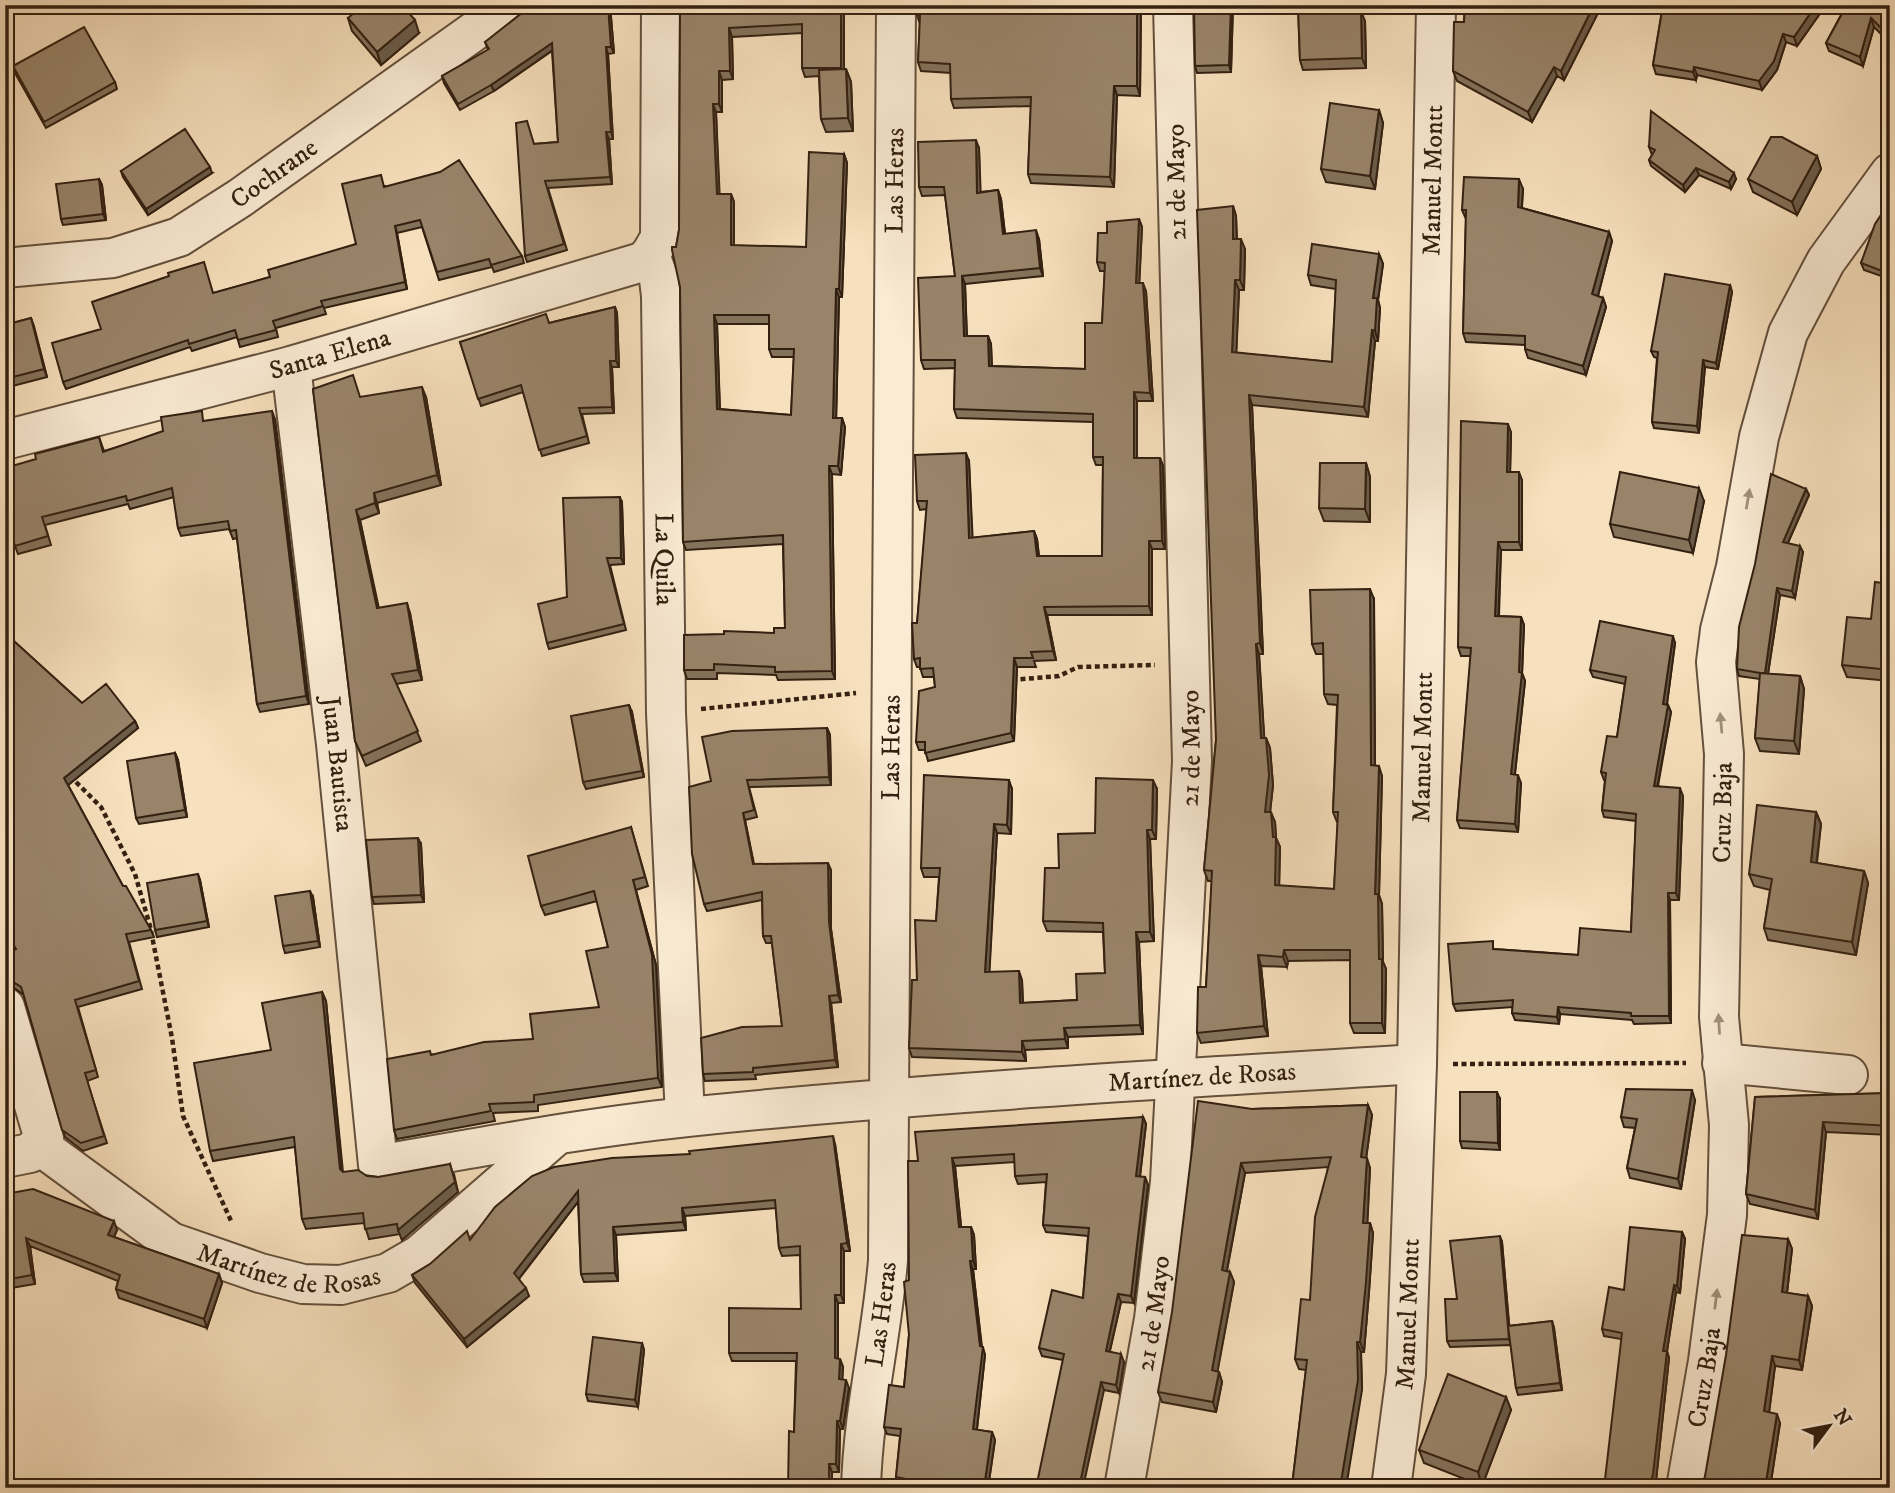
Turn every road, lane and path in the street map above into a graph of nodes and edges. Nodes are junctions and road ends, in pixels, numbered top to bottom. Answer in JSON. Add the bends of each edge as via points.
{"nodes":[{"id":1,"x":511,"y":5,"type":"edge"},
{"id":2,"x":660,"y":5,"type":"edge"},
{"id":3,"x":897,"y":5,"type":"edge"},
{"id":4,"x":1173,"y":5,"type":"edge"},
{"id":5,"x":1436,"y":5,"type":"edge"},
{"id":6,"x":1890,"y":173,"type":"edge"},
{"id":7,"x":650,"y":255,"type":"junction"},
{"id":8,"x":5,"y":268,"type":"edge"},
{"id":9,"x":291,"y":366,"type":"junction"},
{"id":10,"x":5,"y":440,"type":"edge"},
{"id":11,"x":1190,"y":664,"type":"junction"},
{"id":12,"x":1004,"y":680,"type":"edge"},
{"id":13,"x":893,"y":689,"type":"junction"},
{"id":14,"x":666,"y":713,"type":"junction"},
{"id":15,"x":63,"y":770,"type":"edge"},
{"id":16,"x":5,"y":1007,"type":"edge"},
{"id":17,"x":1722,"y":1063,"type":"junction"},
{"id":18,"x":1417,"y":1064,"type":"junction"},
{"id":19,"x":1849,"y":1075,"type":"dead end"},
{"id":20,"x":1178,"y":1079,"type":"junction"},
{"id":21,"x":891,"y":1099,"type":"junction"},
{"id":22,"x":685,"y":1117,"type":"junction"},
{"id":23,"x":558,"y":1134,"type":"junction"},
{"id":24,"x":22,"y":1152,"type":"edge"},
{"id":25,"x":378,"y":1165,"type":"joint"},
{"id":26,"x":260,"y":1273,"type":"junction"},
{"id":27,"x":861,"y":1488,"type":"edge"},
{"id":28,"x":1124,"y":1488,"type":"edge"},
{"id":29,"x":1391,"y":1488,"type":"edge"},
{"id":30,"x":1686,"y":1488,"type":"edge"}],
"edges":[{"from":1,"to":8,"type":"street","name":"Cochrane","via":[[179,237],[113,258]]},
{"from":2,"to":7,"type":"street","via":[[660,238]]},
{"from":3,"to":13,"type":"street","name":"Las Heras"},
{"from":4,"to":11,"type":"street","name":"21 de Mayo"},
{"from":5,"to":18,"type":"street","name":"Manuel Montt"},
{"from":17,"to":6,"type":"street","name":"Cruz Baja","one_way":true,"via":[[1718,1017],[1724,754],[1716,662],[1720,630],[1759,437],[1788,333],[1826,261]]},
{"from":7,"to":9,"type":"street","name":"Santa Elena","via":[[633,266]]},
{"from":7,"to":14,"type":"street","name":"La Quila","via":[[661,296]]},
{"from":9,"to":10,"type":"street","name":"Santa Elena"},
{"from":9,"to":25,"type":"street","name":"Juan Bautista","via":[[335,731]]},
{"from":11,"to":12,"type":"path","via":[[1078,667],[1059,676]]},
{"from":11,"to":20,"type":"street","name":"21 de Mayo","via":[[1192,761]]},
{"from":13,"to":14,"type":"path"},
{"from":13,"to":21,"type":"street","name":"Las Heras"},
{"from":14,"to":22,"type":"street","name":"La Quila"},
{"from":15,"to":26,"type":"path","via":[[101,807],[135,874],[150,926],[183,1115],[224,1209]]},
{"from":16,"to":24,"type":"street","via":[[44,1139]]},
{"from":17,"to":18,"type":"path"},
{"from":17,"to":19,"type":"street"},
{"from":30,"to":17,"type":"street","name":"Cruz Baja","one_way":true,"via":[[1727,1215],[1729,1125]]},
{"from":18,"to":20,"type":"street","name":"Martínez de Rosas"},
{"from":18,"to":29,"type":"street","name":"Manuel Montt","via":[[1406,1374]]},
{"from":20,"to":21,"type":"street","name":"Martínez de Rosas"},
{"from":20,"to":28,"type":"street","name":"21 de Mayo","via":[[1154,1319]]},
{"from":21,"to":22,"type":"street","name":"Martínez de Rosas"},
{"from":21,"to":27,"type":"street","name":"Las Heras","via":[[884,1315]]},
{"from":22,"to":23,"type":"street","name":"Martínez de Rosas"},
{"from":23,"to":25,"type":"street","name":"Martínez de Rosas"},
{"from":23,"to":26,"type":"street","name":"Martínez de Rosas","via":[[419,1255],[388,1273],[341,1285],[303,1284]]},
{"from":24,"to":26,"type":"street","name":"Martínez de Rosas","via":[[172,1242]]}]}
